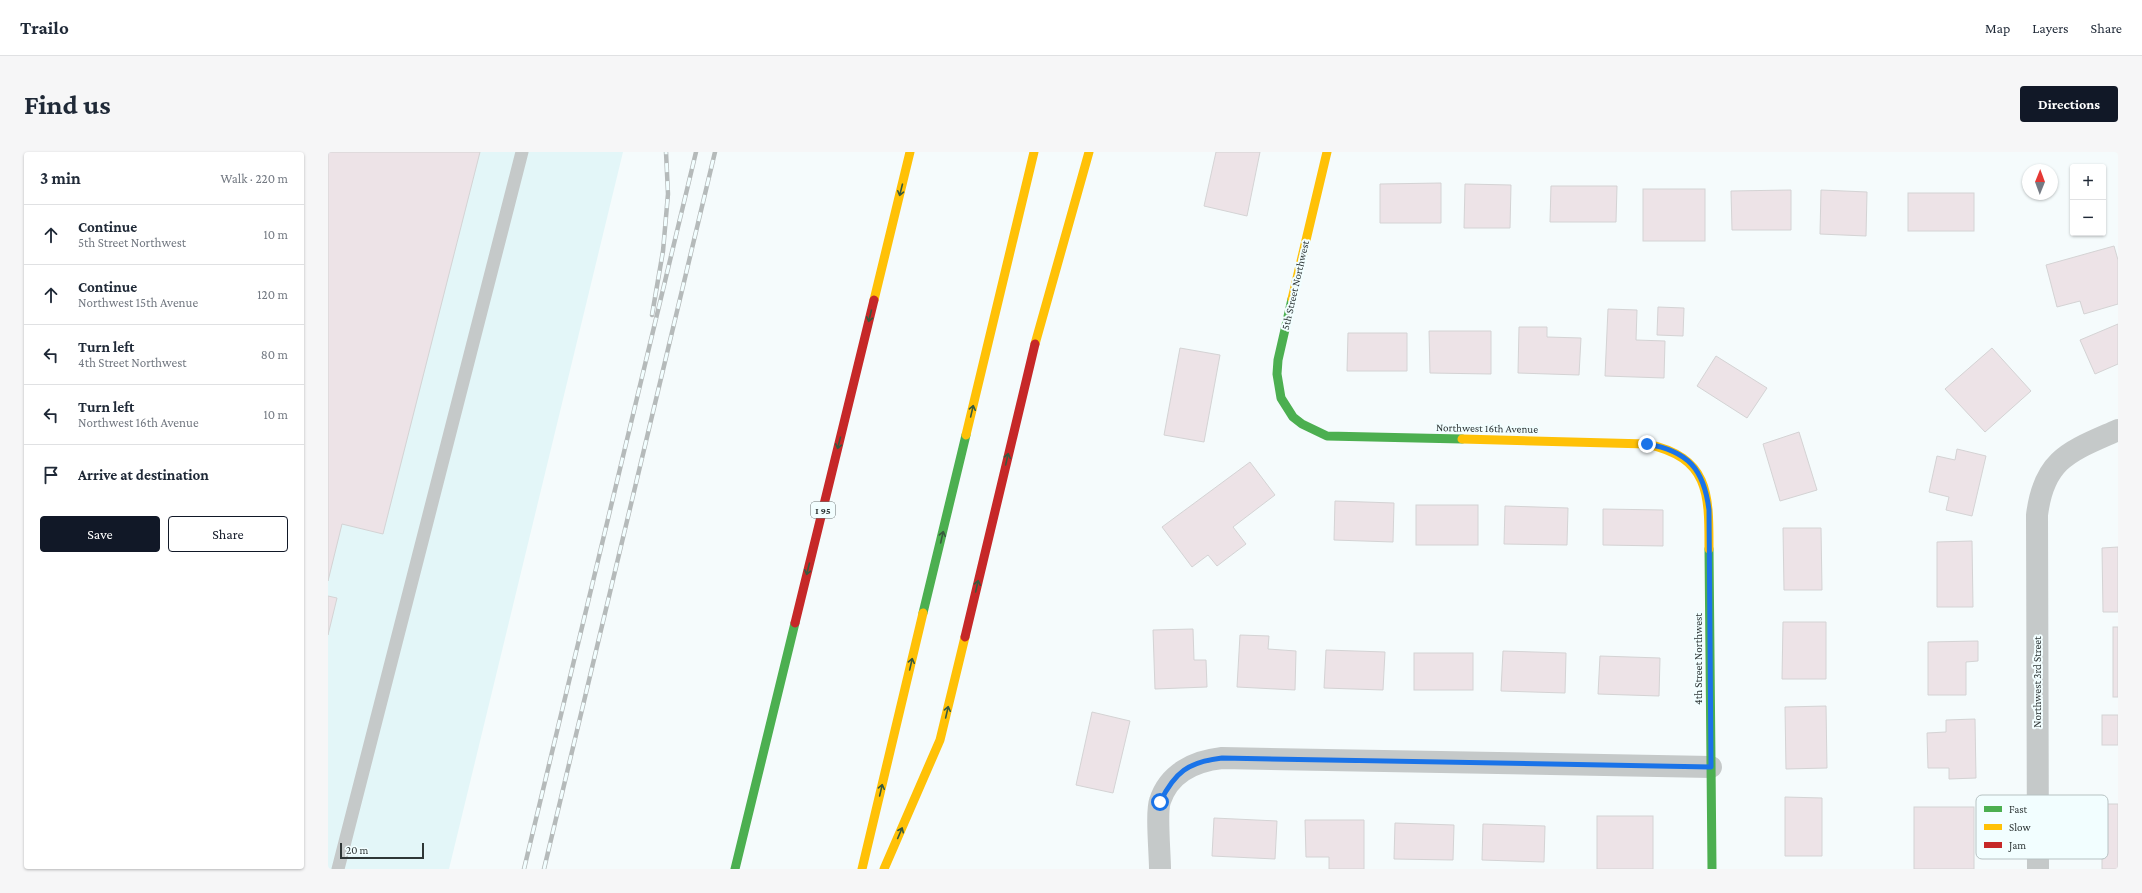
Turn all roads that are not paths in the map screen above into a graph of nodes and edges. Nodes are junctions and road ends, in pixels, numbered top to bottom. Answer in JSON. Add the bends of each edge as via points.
{"nodes":[{"id":1,"x":522,"y":152,"type":"edge"},
{"id":2,"x":910,"y":152,"type":"edge"},
{"id":3,"x":1034,"y":152,"type":"edge"},
{"id":4,"x":1089,"y":152,"type":"edge"},
{"id":5,"x":1327,"y":152,"type":"edge"},
{"id":6,"x":1292,"y":416,"type":"joint"},
{"id":7,"x":2118,"y":430,"type":"edge"},
{"id":8,"x":1684,"y":457,"type":"joint"},
{"id":9,"x":1711,"y":767,"type":"junction"},
{"id":10,"x":2038,"y":795,"type":"edge"},
{"id":11,"x":2038,"y":859,"type":"edge"},
{"id":12,"x":338,"y":869,"type":"edge"},
{"id":13,"x":735,"y":869,"type":"edge"},
{"id":14,"x":862,"y":869,"type":"edge"},
{"id":15,"x":884,"y":869,"type":"edge"},
{"id":16,"x":1160,"y":869,"type":"edge"},
{"id":17,"x":1712,"y":869,"type":"edge"},
{"id":18,"x":2038,"y":869,"type":"edge"}],
"edges":[{"from":1,"to":12,"type":"lane"},
{"from":2,"to":13,"type":"main road","number":"I 95","one_way":true},
{"from":14,"to":3,"type":"main road","one_way":true},
{"from":15,"to":4,"type":"main road","one_way":true,"via":[[940,740],[1031,359]]},
{"from":5,"to":6,"type":"main road","name":"5th Street Northwest","via":[[1278,360],[1276,380],[1281,400]]},
{"from":6,"to":8,"type":"main road","name":"Northwest 16th Avenue","via":[[1308,429],[1327,436],[1647,444],[1666,448]]},
{"from":7,"to":10,"type":"street","name":"Northwest 3rd Street","via":[[2074,449],[2059,461],[2047,476],[2040,494],[2037,515]]},
{"from":8,"to":9,"type":"main road","name":"4th Street Northwest","via":[[1698,472],[1707,490],[1709,510]]},
{"from":9,"to":16,"type":"street","via":[[1222,758],[1202,760],[1183,769],[1169,784],[1160,802]]},
{"from":9,"to":17,"type":"main road","name":"4th Street Northwest"},
{"from":11,"to":18,"type":"street","name":"Northwest 3rd Street"}]}
